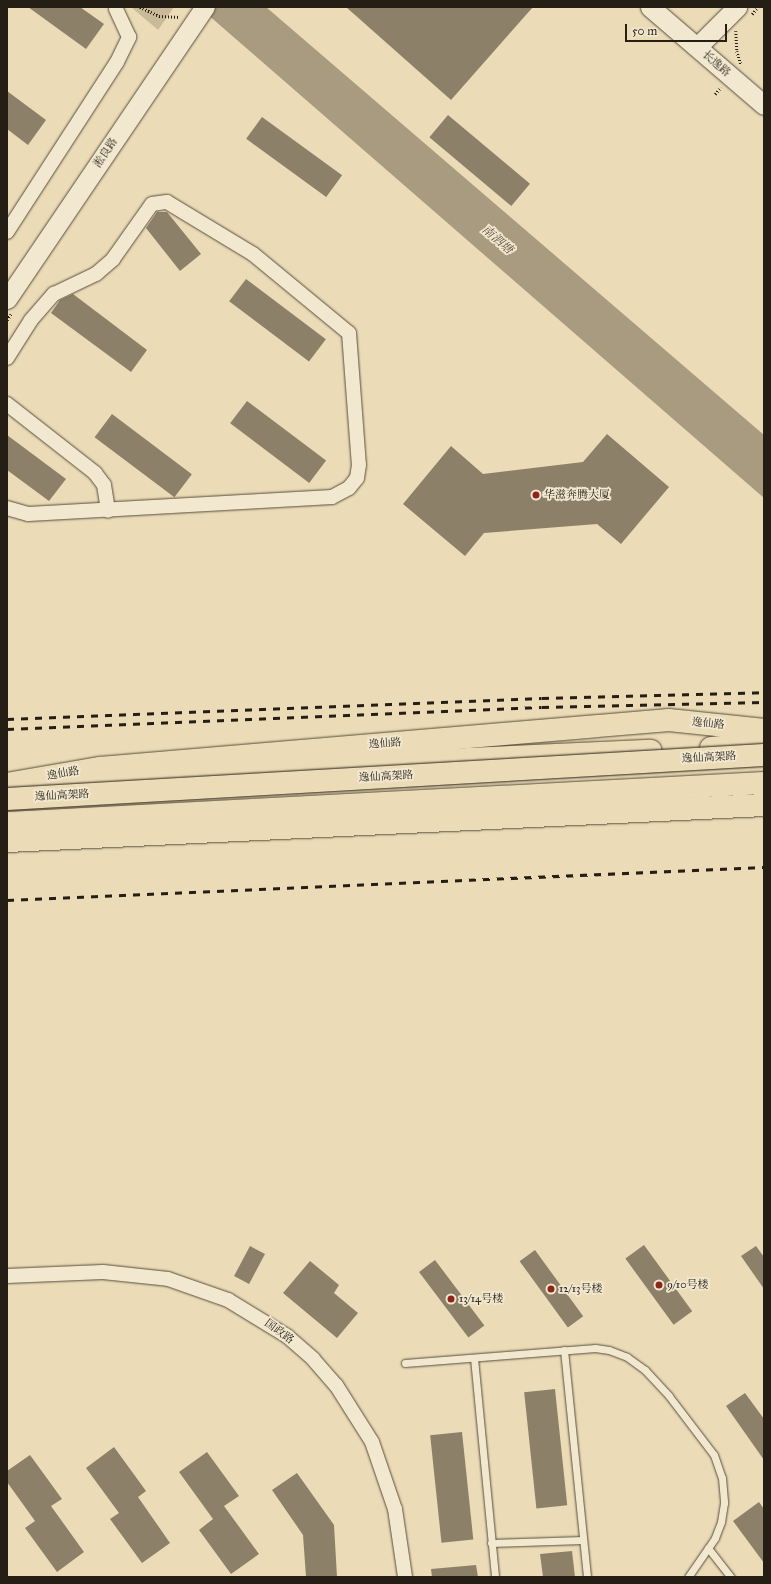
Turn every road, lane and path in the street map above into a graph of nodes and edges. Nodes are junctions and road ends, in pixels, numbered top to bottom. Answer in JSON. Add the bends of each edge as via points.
{"nodes":[{"id":1,"x":140,"y":7,"type":"edge"},
{"id":2,"x":205,"y":7,"type":"edge"},
{"id":3,"x":650,"y":7,"type":"edge"},
{"id":4,"x":758,"y":7,"type":"edge"},
{"id":5,"x":115,"y":8,"type":"edge"},
{"id":6,"x":742,"y":13,"type":"edge"},
{"id":7,"x":194,"y":22,"type":"junction"},
{"id":8,"x":736,"y":30,"type":"dead end"},
{"id":9,"x":697,"y":47,"type":"junction"},
{"id":10,"x":731,"y":76,"type":"junction"},
{"id":11,"x":715,"y":94,"type":"dead end"},
{"id":12,"x":764,"y":105,"type":"edge"},
{"id":13,"x":7,"y":232,"type":"edge"},
{"id":14,"x":7,"y":299,"type":"edge"},
{"id":15,"x":7,"y":358,"type":"edge"},
{"id":16,"x":7,"y":404,"type":"edge"},
{"id":17,"x":7,"y":508,"type":"edge"},
{"id":18,"x":108,"y":511,"type":"junction"},
{"id":19,"x":764,"y":730,"type":"edge"},
{"id":20,"x":764,"y":743,"type":"edge"},
{"id":21,"x":764,"y":755,"type":"edge"},
{"id":22,"x":7,"y":784,"type":"edge"},
{"id":23,"x":764,"y":784,"type":"edge"},
{"id":24,"x":41,"y":797,"type":"junction"},
{"id":25,"x":7,"y":800,"type":"edge"},
{"id":26,"x":764,"y":805,"type":"edge"},
{"id":27,"x":7,"y":823,"type":"edge"},
{"id":28,"x":7,"y":841,"type":"edge"},
{"id":29,"x":7,"y":1276,"type":"edge"},
{"id":30,"x":564,"y":1350,"type":"junction"},
{"id":31,"x":474,"y":1358,"type":"junction"},
{"id":32,"x":405,"y":1363,"type":"dead end"},
{"id":33,"x":583,"y":1540,"type":"junction"},
{"id":34,"x":491,"y":1543,"type":"junction"},
{"id":35,"x":708,"y":1548,"type":"junction"},
{"id":36,"x":405,"y":1577,"type":"edge"},
{"id":37,"x":495,"y":1577,"type":"edge"},
{"id":38,"x":587,"y":1577,"type":"edge"},
{"id":39,"x":688,"y":1577,"type":"edge"},
{"id":40,"x":731,"y":1577,"type":"edge"}],
"edges":[{"from":1,"to":7,"type":"path","via":[[159,16],[176,16]]},
{"from":2,"to":7,"type":"street","name":"淞良路"},
{"from":3,"to":9,"type":"street","name":"长逸路"},
{"from":4,"to":6,"type":"path"},
{"from":5,"to":13,"type":"street","via":[[129,37],[117,62]]},
{"from":6,"to":9,"type":"street"},
{"from":7,"to":14,"type":"street","name":"淞良路"},
{"from":8,"to":10,"type":"path","via":[[737,51],[742,63]]},
{"from":9,"to":10,"type":"street","name":"长逸路"},
{"from":10,"to":11,"type":"path"},
{"from":10,"to":12,"type":"street","name":"长逸路"},
{"from":15,"to":18,"type":"street","via":[[32,320],[54,294],[96,274],[113,259],[152,204],[160,202],[167,202],[252,254],[349,333],[359,465],[357,478],[346,491],[332,497]]},
{"from":16,"to":18,"type":"street","via":[[95,473],[104,486]]},
{"from":17,"to":18,"type":"street","via":[[28,514]]},
{"from":19,"to":22,"type":"main road","name":"逸仙路","via":[[669,720],[100,768]]},
{"from":20,"to":24,"type":"main road","bridge":true,"via":[[700,749],[226,770],[107,781]]},
{"from":21,"to":24,"type":"main road","name":"逸仙高架路","bridge":true},
{"from":21,"to":25,"type":"main road","name":"逸仙路","via":[[708,767]]},
{"from":23,"to":27,"type":"main road"},
{"from":24,"to":25,"type":"main road","name":"逸仙高架路","bridge":true},
{"from":26,"to":28,"type":"main road"},
{"from":29,"to":36,"type":"street","name":"国政路","via":[[103,1272],[168,1279],[228,1300],[287,1336],[313,1359],[336,1385],[372,1442],[396,1509]]},
{"from":30,"to":31,"type":"lane"},
{"from":30,"to":33,"type":"lane"},
{"from":30,"to":35,"type":"lane","via":[[595,1348],[627,1357],[645,1370],[669,1396],[710,1450],[722,1478],[724,1503],[721,1522]]},
{"from":31,"to":32,"type":"lane"},
{"from":31,"to":34,"type":"lane"},
{"from":33,"to":34,"type":"lane"},
{"from":33,"to":38,"type":"lane"},
{"from":34,"to":37,"type":"lane"},
{"from":35,"to":39,"type":"lane"},
{"from":35,"to":40,"type":"lane"}]}
